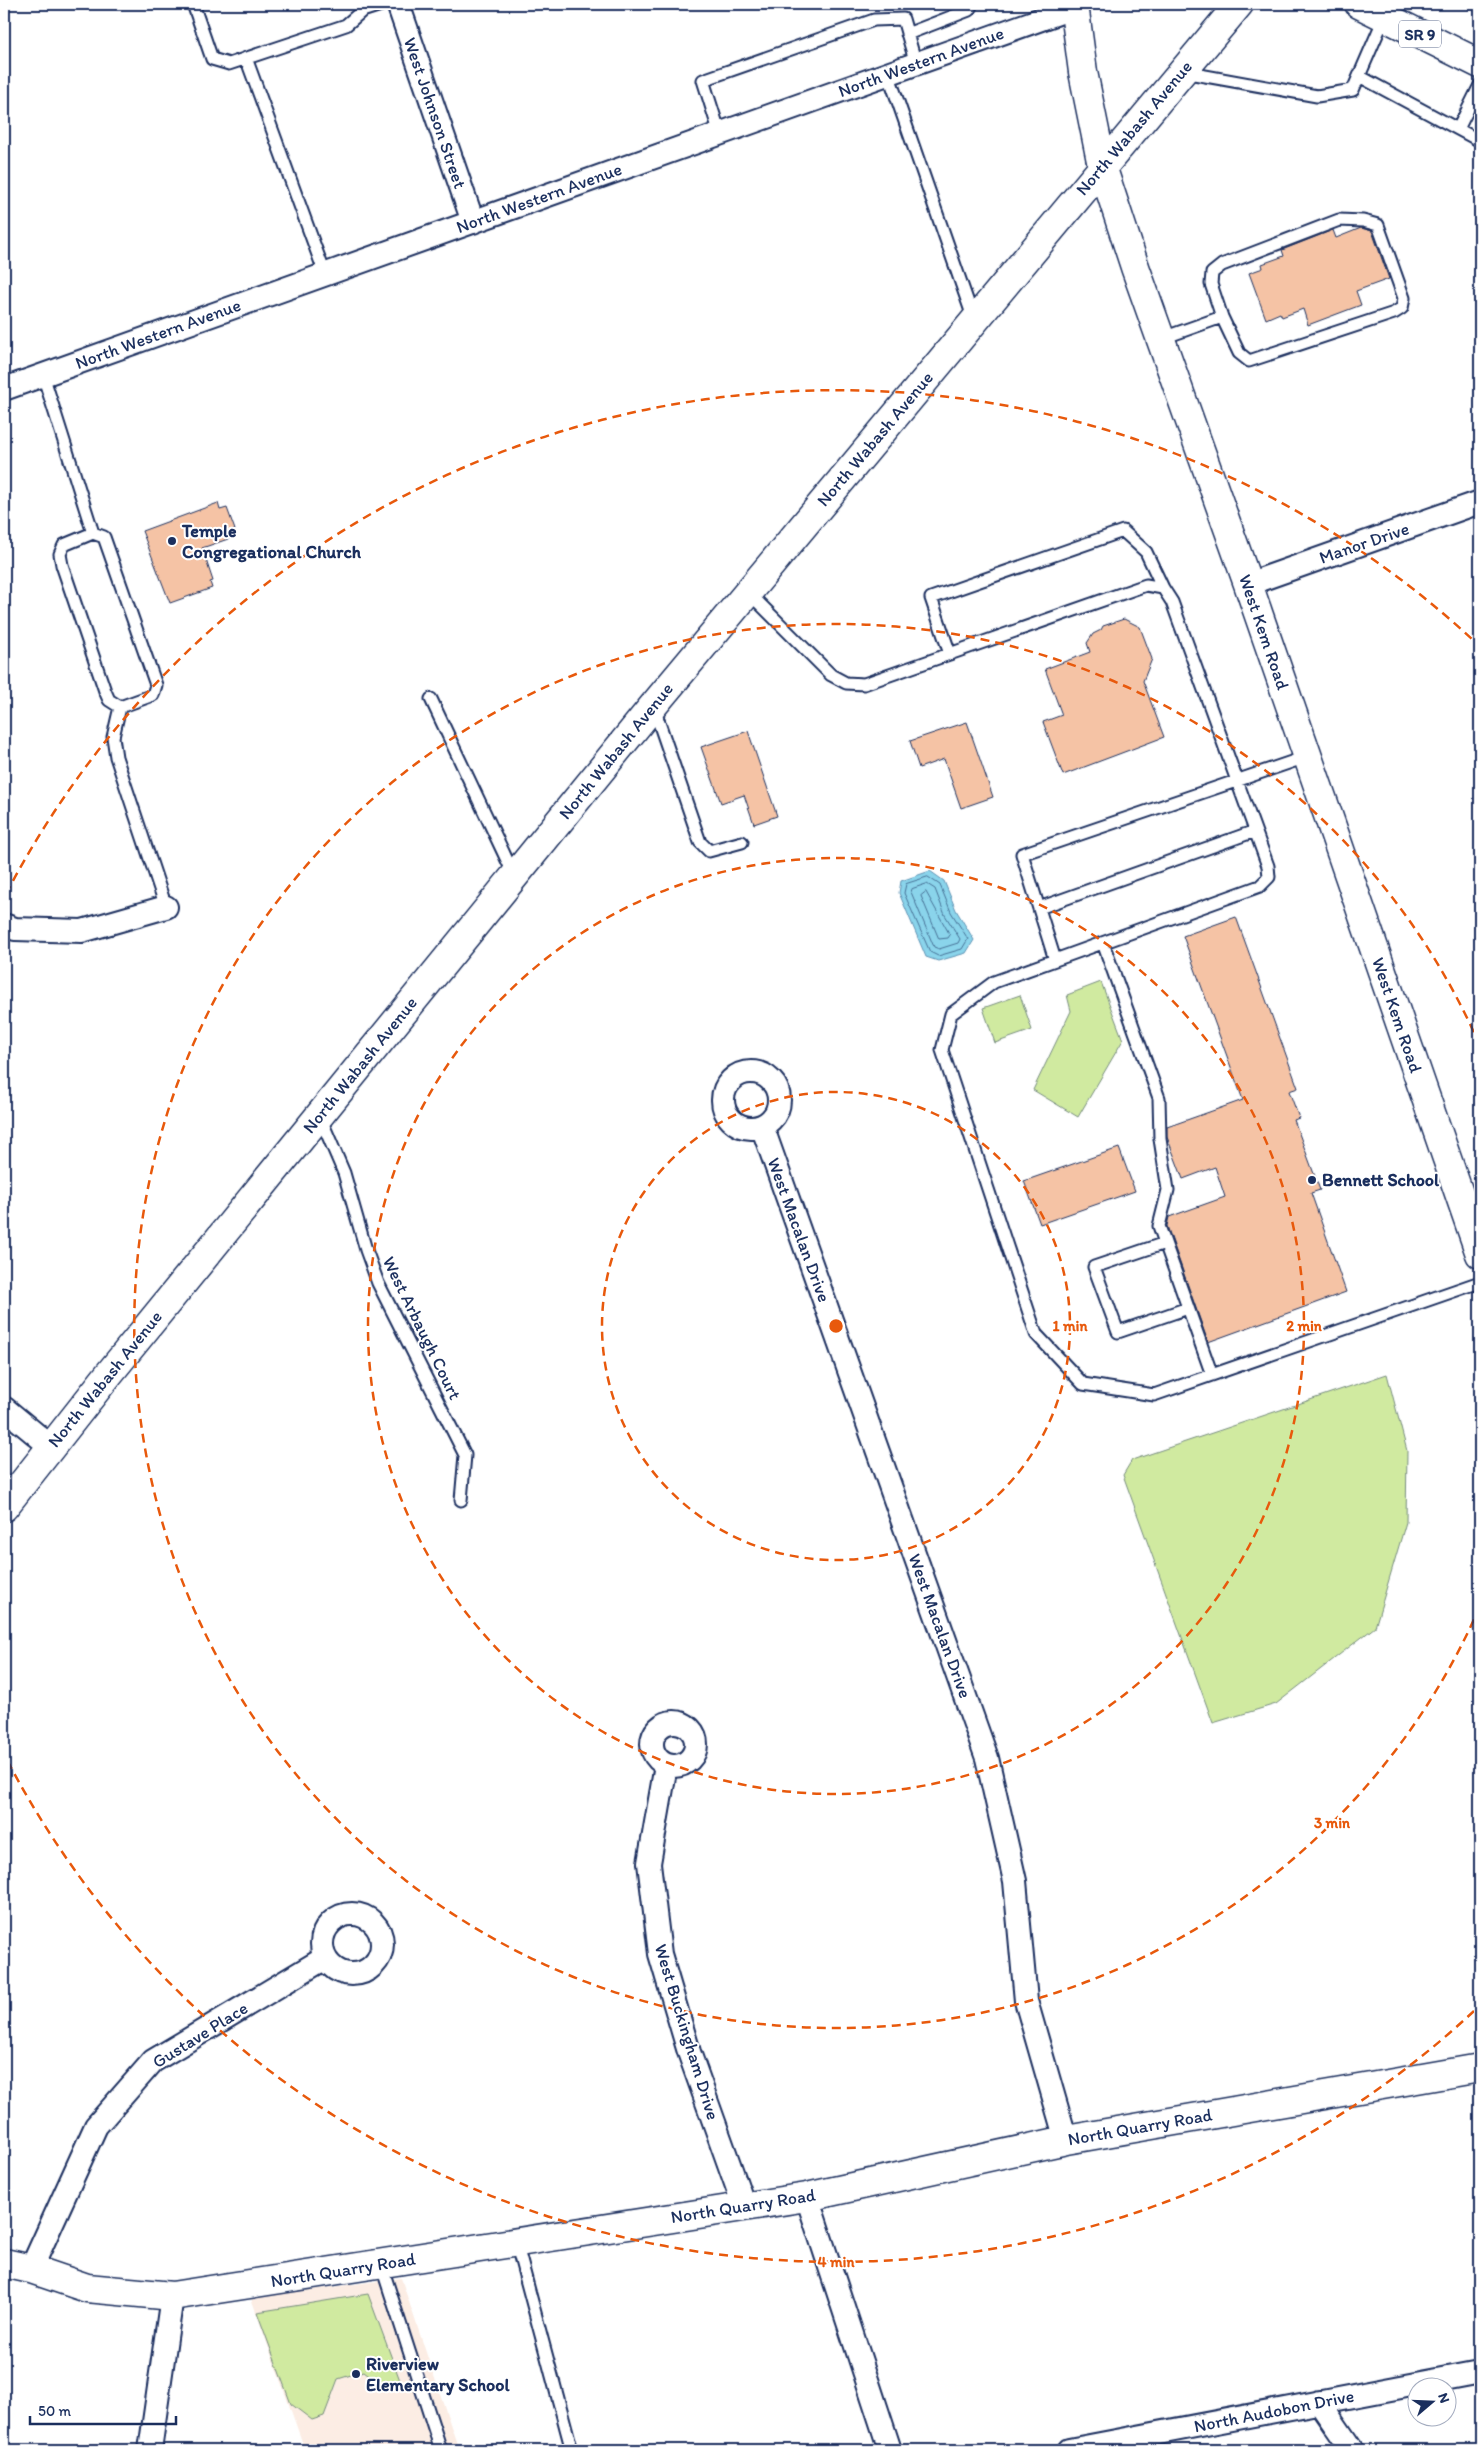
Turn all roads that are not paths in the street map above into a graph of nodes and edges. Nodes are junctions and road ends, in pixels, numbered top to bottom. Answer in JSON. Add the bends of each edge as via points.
{"nodes":[{"id":1,"x":193,"y":4,"type":"edge"},
{"id":2,"x":384,"y":4,"type":"edge"},
{"id":3,"x":398,"y":4,"type":"edge"},
{"id":4,"x":972,"y":4,"type":"edge"},
{"id":5,"x":1239,"y":4,"type":"edge"},
{"id":6,"x":1359,"y":4,"type":"edge"},
{"id":7,"x":1075,"y":5,"type":"edge"},
{"id":8,"x":358,"y":7,"type":"edge"},
{"id":9,"x":1385,"y":16,"type":"junction"},
{"id":10,"x":907,"y":34,"type":"junction"},
{"id":11,"x":246,"y":58,"type":"junction"},
{"id":12,"x":916,"y":64,"type":"junction"},
{"id":13,"x":1480,"y":64,"type":"edge"},
{"id":14,"x":1181,"y":72,"type":"junction"},
{"id":15,"x":888,"y":73,"type":"junction"},
{"id":16,"x":1359,"y":76,"type":"junction"},
{"id":17,"x":1480,"y":85,"type":"edge"},
{"id":18,"x":1458,"y":129,"type":"junction"},
{"id":19,"x":720,"y":134,"type":"junction"},
{"id":20,"x":1480,"y":141,"type":"edge"},
{"id":21,"x":1102,"y":166,"type":"junction"},
{"id":22,"x":473,"y":222,"type":"junction"},
{"id":23,"x":325,"y":274,"type":"junction"},
{"id":24,"x":1222,"y":317,"type":"junction"},
{"id":25,"x":974,"y":320,"type":"junction"},
{"id":26,"x":1160,"y":339,"type":"junction"},
{"id":27,"x":43,"y":375,"type":"junction"},
{"id":28,"x":5,"y":384,"type":"edge"},
{"id":29,"x":1480,"y":502,"type":"edge"},
{"id":30,"x":93,"y":533,"type":"junction"},
{"id":31,"x":1248,"y":584,"type":"junction"},
{"id":32,"x":1163,"y":588,"type":"junction"},
{"id":33,"x":748,"y":592,"type":"junction"},
{"id":34,"x":950,"y":654,"type":"junction"},
{"id":35,"x":431,"y":699,"type":"dead end"},
{"id":36,"x":120,"y":706,"type":"junction"},
{"id":37,"x":653,"y":706,"type":"junction"},
{"id":38,"x":1306,"y":757,"type":"junction"},
{"id":39,"x":1236,"y":781,"type":"junction"},
{"id":40,"x":1255,"y":831,"type":"junction"},
{"id":41,"x":742,"y":842,"type":"dead end"},
{"id":42,"x":515,"y":876,"type":"junction"},
{"id":43,"x":166,"y":908,"type":"joint"},
{"id":44,"x":1039,"y":908,"type":"junction"},
{"id":45,"x":4,"y":925,"type":"edge"},
{"id":46,"x":1103,"y":943,"type":"junction"},
{"id":47,"x":1056,"y":960,"type":"junction"},
{"id":48,"x":320,"y":1115,"type":"junction"},
{"id":49,"x":762,"y":1126,"type":"dead end"},
{"id":50,"x":1165,"y":1243,"type":"junction"},
{"id":51,"x":1480,"y":1254,"type":"edge"},
{"id":52,"x":1480,"y":1282,"type":"edge"},
{"id":53,"x":1188,"y":1308,"type":"junction"},
{"id":54,"x":1212,"y":1375,"type":"junction"},
{"id":55,"x":4,"y":1408,"type":"edge"},
{"id":56,"x":50,"y":1446,"type":"junction"},
{"id":57,"x":461,"y":1500,"type":"dead end"},
{"id":58,"x":4,"y":1507,"type":"edge"},
{"id":59,"x":666,"y":1765,"type":"dead end"},
{"id":60,"x":325,"y":1958,"type":"dead end"},
{"id":61,"x":1480,"y":2068,"type":"edge"},
{"id":62,"x":1066,"y":2140,"type":"junction"},
{"id":63,"x":807,"y":2198,"type":"junction"},
{"id":64,"x":744,"y":2206,"type":"junction"},
{"id":65,"x":516,"y":2242,"type":"junction"},
{"id":66,"x":4,"y":2263,"type":"edge"},
{"id":67,"x":380,"y":2264,"type":"junction"},
{"id":68,"x":31,"y":2269,"type":"junction"},
{"id":69,"x":172,"y":2296,"type":"junction"},
{"id":70,"x":1480,"y":2372,"type":"edge"},
{"id":71,"x":1319,"y":2402,"type":"junction"},
{"id":72,"x":150,"y":2450,"type":"edge"},
{"id":73,"x":441,"y":2450,"type":"edge"},
{"id":74,"x":574,"y":2450,"type":"edge"},
{"id":75,"x":890,"y":2450,"type":"edge"},
{"id":76,"x":1069,"y":2450,"type":"edge"},
{"id":77,"x":1352,"y":2450,"type":"edge"}],
"edges":[{"from":1,"to":11,"type":"lane","via":[[212,59],[229,64]]},
{"from":2,"to":8,"type":"lane"},
{"from":3,"to":22,"type":"street","name":"West Johnson Street"},
{"from":4,"to":10,"type":"lane","via":[[969,10]]},
{"from":5,"to":14,"type":"main road","name":"North Wabash Avenue"},
{"from":6,"to":9,"type":"main road","number":"SR 9"},
{"from":7,"to":12,"type":"street","name":"North Western Avenue"},
{"from":7,"to":21,"type":"main road","name":"West Kem Road","via":[[1083,72]]},
{"from":8,"to":11,"type":"lane","via":[[346,25]]},
{"from":9,"to":13,"type":"main road","number":"SR 9"},
{"from":9,"to":16,"type":"lane"},
{"from":10,"to":12,"type":"lane"},
{"from":10,"to":19,"type":"lane","via":[[903,19],[874,20],[703,80]]},
{"from":11,"to":23,"type":"lane"},
{"from":12,"to":15,"type":"street","name":"North Western Avenue"},
{"from":14,"to":16,"type":"lane","via":[[1317,96],[1353,90]]},
{"from":14,"to":21,"type":"main road","name":"North Wabash Avenue"},
{"from":15,"to":19,"type":"street","name":"North Western Avenue"},
{"from":15,"to":25,"type":"lane"},
{"from":16,"to":18,"type":"lane"},
{"from":17,"to":18,"type":"lane"},
{"from":18,"to":20,"type":"lane"},
{"from":19,"to":22,"type":"street","name":"North Western Avenue"},
{"from":21,"to":25,"type":"main road","name":"North Wabash Avenue"},
{"from":21,"to":26,"type":"main road","name":"West Kem Road"},
{"from":22,"to":23,"type":"street","name":"North Western Avenue"},
{"from":23,"to":27,"type":"street","name":"North Western Avenue"},
{"from":24,"to":24,"type":"lane","via":[[1212,273],[1222,265],[1339,220],[1363,220],[1378,225],[1404,298],[1402,308],[1394,313],[1249,362],[1239,353]]},
{"from":24,"to":26,"type":"lane"},
{"from":25,"to":33,"type":"main road","name":"North Wabash Avenue"},
{"from":26,"to":31,"type":"main road","name":"West Kem Road"},
{"from":27,"to":28,"type":"street","name":"North Western Avenue"},
{"from":27,"to":30,"type":"lane"},
{"from":29,"to":31,"type":"street","name":"Manor Drive"},
{"from":30,"to":36,"type":"lane","via":[[64,545],[60,554],[107,695],[109,700]]},
{"from":30,"to":36,"type":"lane","via":[[104,537],[156,685],[154,695]]},
{"from":31,"to":38,"type":"main road","name":"West Kem Road"},
{"from":32,"to":34,"type":"lane","via":[[1146,585]]},
{"from":32,"to":34,"type":"lane","via":[[1146,552],[1123,530],[931,598]]},
{"from":32,"to":39,"type":"lane","via":[[1172,602]]},
{"from":33,"to":34,"type":"lane","via":[[831,675],[846,683],[864,684]]},
{"from":33,"to":37,"type":"main road","name":"North Wabash Avenue"},
{"from":35,"to":42,"type":"lane"},
{"from":36,"to":43,"type":"lane","via":[[113,737],[116,757]]},
{"from":37,"to":41,"type":"lane","via":[[700,842],[709,851]]},
{"from":37,"to":42,"type":"main road","name":"North Wabash Avenue"},
{"from":38,"to":39,"type":"lane"},
{"from":38,"to":51,"type":"main road","name":"West Kem Road"},
{"from":39,"to":40,"type":"lane"},
{"from":39,"to":44,"type":"lane","via":[[1022,854]]},
{"from":40,"to":44,"type":"lane"},
{"from":40,"to":46,"type":"lane","via":[[1268,866],[1269,877],[1260,886]]},
{"from":42,"to":48,"type":"main road","name":"North Wabash Avenue"},
{"from":43,"to":45,"type":"street","via":[[82,931],[15,929]]},
{"from":44,"to":47,"type":"lane"},
{"from":46,"to":47,"type":"lane"},
{"from":46,"to":50,"type":"lane","via":[[1159,1098],[1160,1139],[1168,1190],[1159,1226]]},
{"from":47,"to":54,"type":"lane","via":[[994,982],[951,1014],[942,1050],[1036,1334],[1083,1384],[1154,1395]]},
{"from":48,"to":56,"type":"main road","name":"North Wabash Avenue"},
{"from":48,"to":57,"type":"lane","name":"West Arbaugh Court","via":[[344,1173],[378,1283],[465,1455]]},
{"from":49,"to":62,"type":"street","name":"West Macalan Drive","via":[[987,1758],[1015,1881],[1026,2001]]},
{"from":50,"to":53,"type":"lane"},
{"from":50,"to":53,"type":"lane","via":[[1094,1267],[1118,1332]]},
{"from":52,"to":54,"type":"lane"},
{"from":53,"to":54,"type":"lane"},
{"from":55,"to":56,"type":"street"},
{"from":56,"to":58,"type":"main road","name":"North Wabash Avenue"},
{"from":59,"to":64,"type":"street","name":"West Buckingham Drive","via":[[649,1862],[660,1954],[689,2052]]},
{"from":60,"to":68,"type":"street","name":"Gustave Place","via":[[153,2061],[96,2126]]},
{"from":61,"to":62,"type":"main road","name":"North Quarry Road"},
{"from":62,"to":63,"type":"main road","name":"North Quarry Road"},
{"from":63,"to":64,"type":"main road","name":"North Quarry Road"},
{"from":63,"to":75,"type":"street"},
{"from":64,"to":65,"type":"main road","name":"North Quarry Road"},
{"from":65,"to":67,"type":"main road","name":"North Quarry Road"},
{"from":65,"to":74,"type":"lane"},
{"from":66,"to":68,"type":"main road","name":"North Quarry Road"},
{"from":67,"to":69,"type":"main road","name":"North Quarry Road"},
{"from":67,"to":73,"type":"lane"},
{"from":68,"to":69,"type":"main road","name":"North Quarry Road","via":[[87,2288]]},
{"from":69,"to":72,"type":"street"},
{"from":70,"to":71,"type":"street","name":"North Audobon Drive"},
{"from":71,"to":76,"type":"street","name":"North Audobon Drive"},
{"from":71,"to":77,"type":"street"}]}
